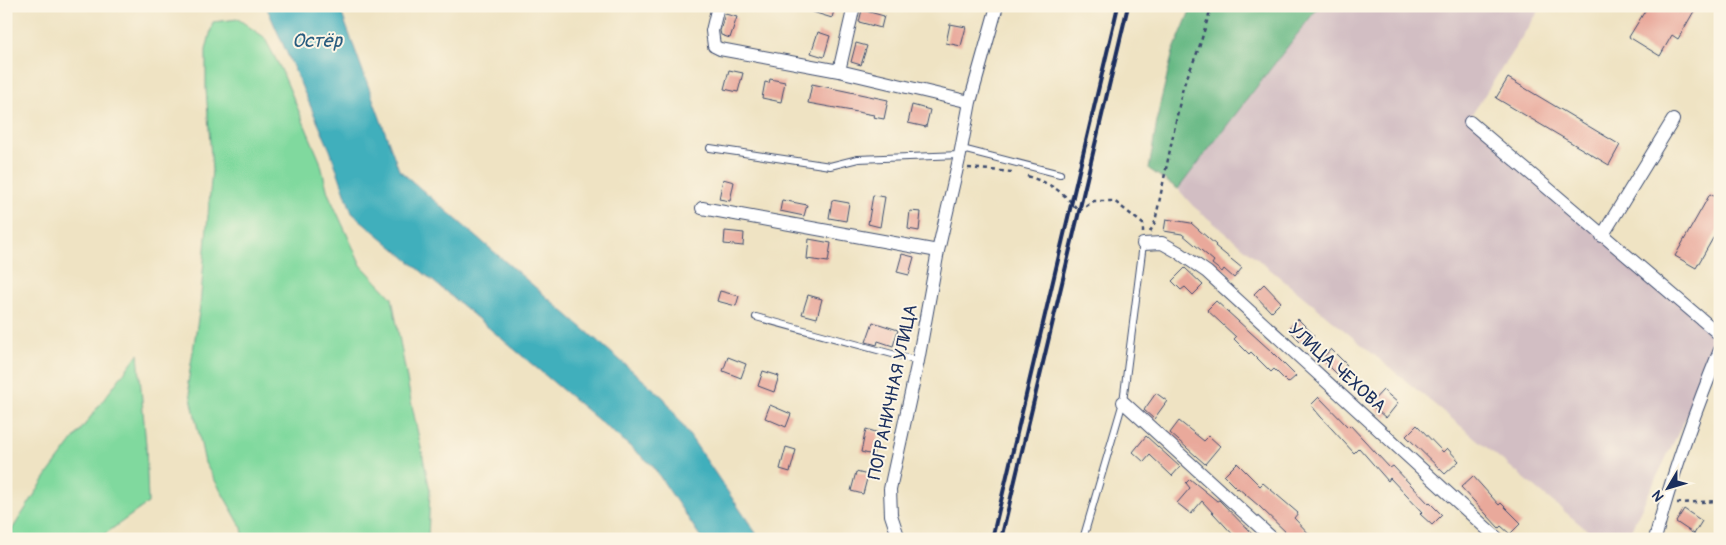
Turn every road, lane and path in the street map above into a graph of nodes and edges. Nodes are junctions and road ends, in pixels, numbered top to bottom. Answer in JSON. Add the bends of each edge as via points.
{"nodes":[{"id":1,"x":718,"y":6,"type":"edge"},
{"id":2,"x":854,"y":6,"type":"edge"},
{"id":3,"x":997,"y":6,"type":"edge"},
{"id":4,"x":1210,"y":6,"type":"edge"},
{"id":5,"x":839,"y":71,"type":"junction"},
{"id":6,"x":970,"y":102,"type":"junction"},
{"id":7,"x":1673,"y":120,"type":"dead end"},
{"id":8,"x":1470,"y":122,"type":"dead end"},
{"id":9,"x":710,"y":148,"type":"dead end"},
{"id":10,"x":959,"y":161,"type":"junction"},
{"id":11,"x":1015,"y":173,"type":"dead end"},
{"id":12,"x":1060,"y":174,"type":"dead end"},
{"id":13,"x":1022,"y":175,"type":"dead end"},
{"id":14,"x":702,"y":208,"type":"dead end"},
{"id":15,"x":1602,"y":236,"type":"junction"},
{"id":16,"x":1143,"y":244,"type":"junction"},
{"id":17,"x":938,"y":251,"type":"junction"},
{"id":18,"x":756,"y":317,"type":"dead end"},
{"id":19,"x":1720,"y":335,"type":"edge"},
{"id":20,"x":1720,"y":350,"type":"edge"},
{"id":21,"x":918,"y":361,"type":"junction"},
{"id":22,"x":1123,"y":402,"type":"junction"},
{"id":23,"x":1720,"y":501,"type":"edge"},
{"id":24,"x":1664,"y":504,"type":"junction"},
{"id":25,"x":899,"y":539,"type":"edge"},
{"id":26,"x":1083,"y":539,"type":"edge"},
{"id":27,"x":1273,"y":539,"type":"edge"},
{"id":28,"x":1498,"y":539,"type":"edge"},
{"id":29,"x":1655,"y":539,"type":"edge"}],
"edges":[{"from":1,"to":5,"type":"street","via":[[712,31],[714,46]]},
{"from":2,"to":5,"type":"street"},
{"from":3,"to":6,"type":"street","name":"ПОГРАНИЧНАЯ УЛИЦА"},
{"from":4,"to":16,"type":"path","via":[[1199,48],[1183,87],[1155,222]]},
{"from":5,"to":6,"type":"street"},
{"from":6,"to":10,"type":"street","name":"ПОГРАНИЧНАЯ УЛИЦА"},
{"from":7,"to":15,"type":"street"},
{"from":8,"to":15,"type":"street"},
{"from":9,"to":10,"type":"lane","via":[[830,166],[858,159]]},
{"from":10,"to":11,"type":"path"},
{"from":10,"to":12,"type":"lane","via":[[966,150]]},
{"from":10,"to":17,"type":"street","name":"ПОГРАНИЧНАЯ УЛИЦА"},
{"from":13,"to":16,"type":"path","via":[[1044,182],[1064,194],[1079,211],[1094,201],[1114,201],[1142,224]]},
{"from":14,"to":17,"type":"street"},
{"from":15,"to":19,"type":"street"},
{"from":16,"to":22,"type":"lane"},
{"from":16,"to":28,"type":"street","name":"УЛИЦА ЧЕХОВА","via":[[1162,243],[1206,272]]},
{"from":17,"to":21,"type":"street","name":"ПОГРАНИЧНАЯ УЛИЦА"},
{"from":18,"to":21,"type":"lane"},
{"from":20,"to":24,"type":"street"},
{"from":21,"to":25,"type":"street","name":"ПОГРАНИЧНАЯ УЛИЦА","via":[[890,490],[891,514]]},
{"from":22,"to":26,"type":"lane"},
{"from":22,"to":27,"type":"street"},
{"from":23,"to":24,"type":"path"},
{"from":24,"to":29,"type":"street"}]}
